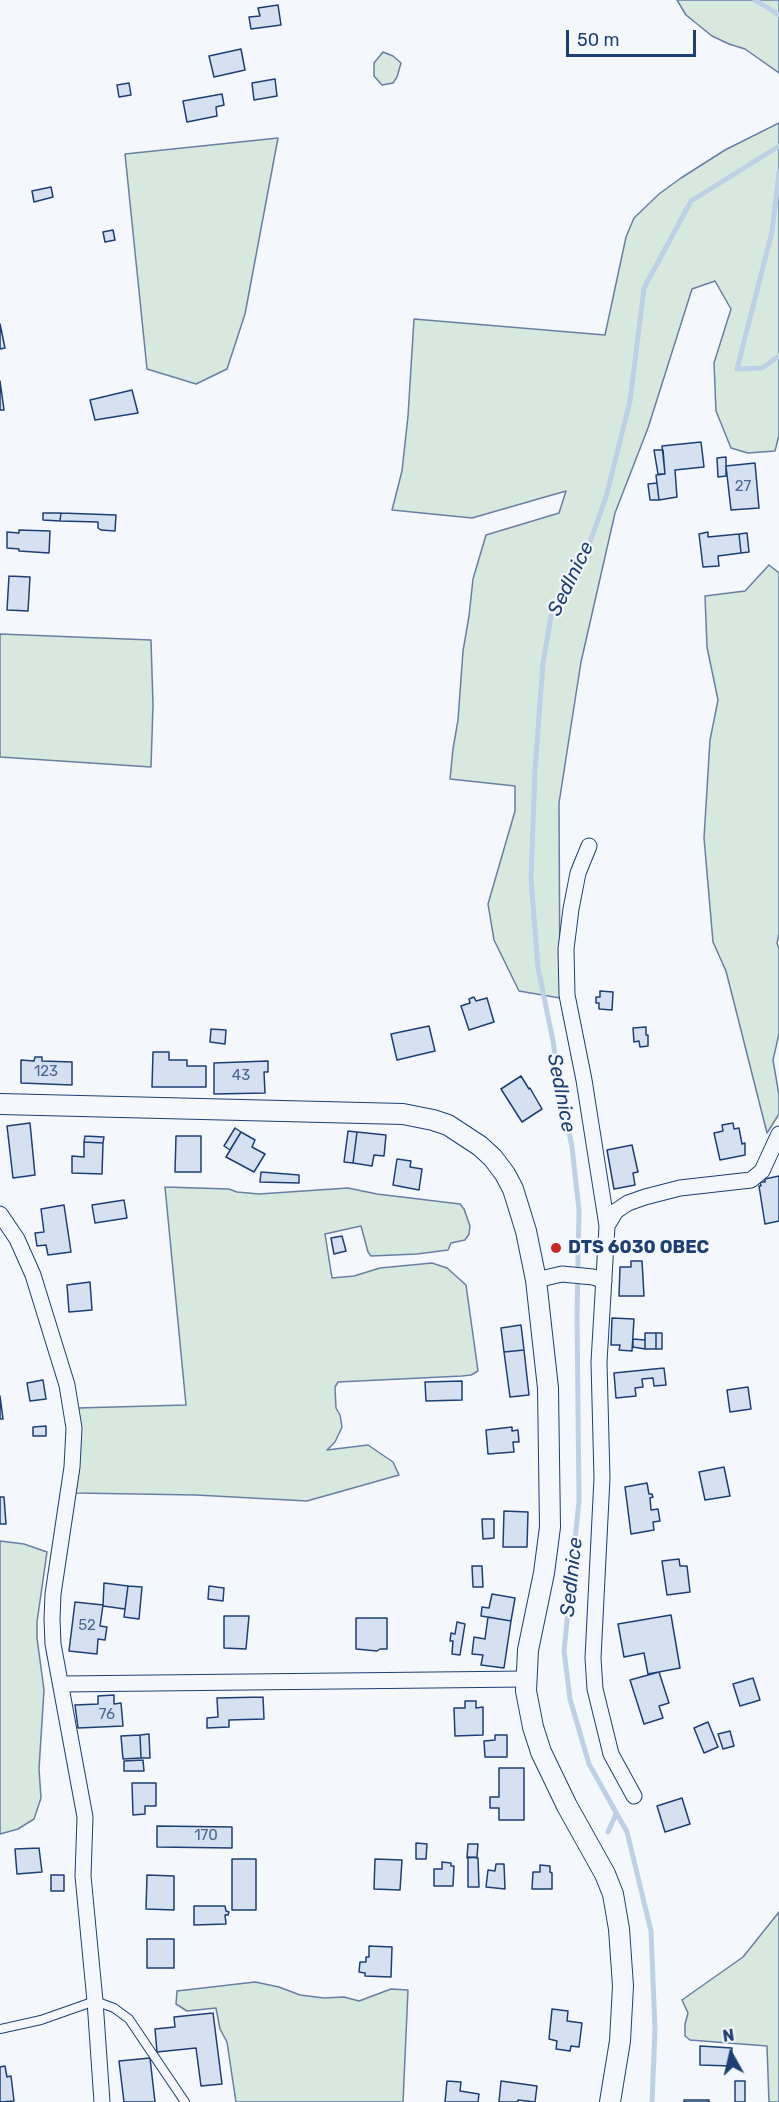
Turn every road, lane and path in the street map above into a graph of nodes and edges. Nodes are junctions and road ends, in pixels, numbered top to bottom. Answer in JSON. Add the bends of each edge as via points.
{"nodes":[{"id":1,"x":589,"y":846,"type":"dead end"},
{"id":2,"x":0,"y":1104,"type":"edge"},
{"id":3,"x":779,"y":1134,"type":"edge"},
{"id":4,"x":0,"y":1214,"type":"edge"},
{"id":5,"x":607,"y":1226,"type":"junction"},
{"id":6,"x":599,"y":1279,"type":"junction"},
{"id":7,"x":536,"y":1280,"type":"junction"},
{"id":8,"x":526,"y":1679,"type":"junction"},
{"id":9,"x":61,"y":1684,"type":"junction"},
{"id":10,"x":634,"y":1796,"type":"dead end"},
{"id":11,"x":95,"y":2001,"type":"junction"},
{"id":12,"x":0,"y":2029,"type":"edge"},
{"id":13,"x":102,"y":2102,"type":"edge"},
{"id":14,"x":185,"y":2102,"type":"edge"},
{"id":15,"x":610,"y":2102,"type":"edge"}],
"edges":[{"from":1,"to":5,"type":"street","via":[[578,873],[571,909],[566,948],[567,996]]},
{"from":2,"to":7,"type":"street","via":[[356,1112],[433,1120],[480,1146],[505,1174],[520,1207]]},
{"from":3,"to":5,"type":"street","via":[[762,1171],[751,1180],[680,1188],[645,1197],[616,1211]]},
{"from":4,"to":9,"type":"street","via":[[17,1239],[33,1275],[67,1385],[73,1419],[72,1467],[53,1594],[53,1644]]},
{"from":5,"to":6,"type":"street"},
{"from":6,"to":7,"type":"street","via":[[562,1274]]},
{"from":6,"to":10,"type":"street","via":[[602,1478],[593,1658],[595,1689],[611,1754]]},
{"from":7,"to":8,"type":"street","via":[[548,1388],[550,1506],[548,1550]]},
{"from":8,"to":9,"type":"street"},
{"from":8,"to":15,"type":"street","via":[[541,1752],[613,1894],[623,1986],[620,2042]]},
{"from":9,"to":11,"type":"street","via":[[85,1817],[83,1876]]},
{"from":11,"to":12,"type":"lane"},
{"from":11,"to":13,"type":"street"},
{"from":11,"to":14,"type":"lane","via":[[129,2019]]}]}
